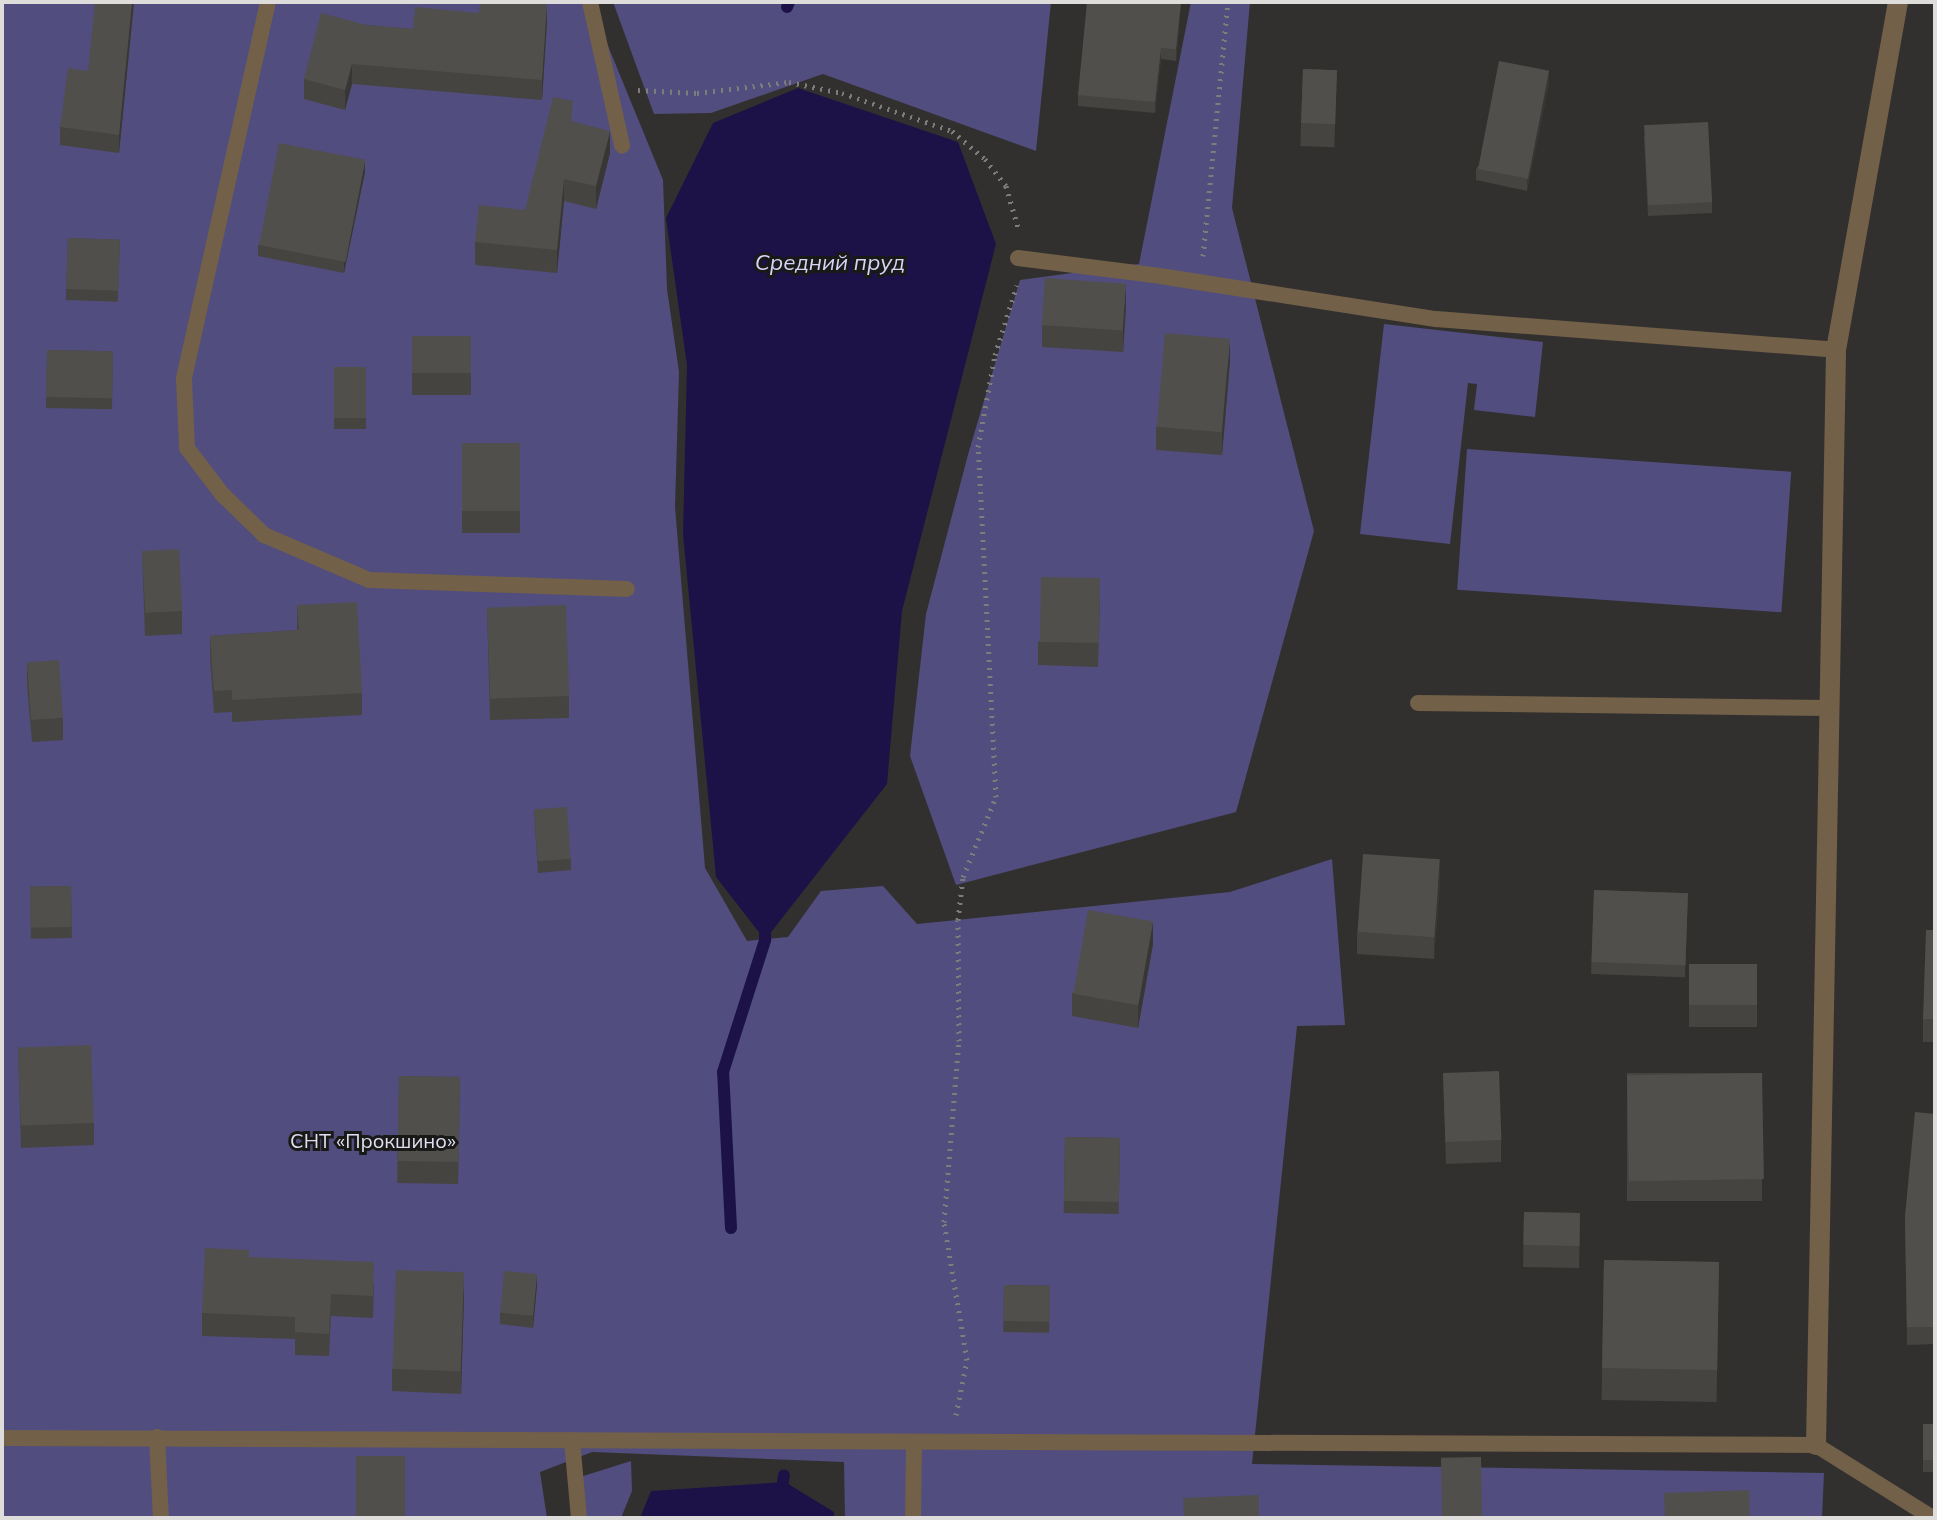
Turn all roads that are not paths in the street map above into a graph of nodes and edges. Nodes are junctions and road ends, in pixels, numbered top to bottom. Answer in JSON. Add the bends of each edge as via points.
{"nodes":[{"id":1,"x":268,"y":2,"type":"edge"},
{"id":2,"x":590,"y":2,"type":"edge"},
{"id":3,"x":1898,"y":2,"type":"edge"},
{"id":4,"x":622,"y":145,"type":"dead end"},
{"id":5,"x":1023,"y":259,"type":"road end"},
{"id":6,"x":1836,"y":350,"type":"junction"},
{"id":7,"x":627,"y":589,"type":"dead end"},
{"id":8,"x":1418,"y":703,"type":"dead end"},
{"id":9,"x":1830,"y":708,"type":"junction"},
{"id":10,"x":157,"y":1437,"type":"junction"},
{"id":11,"x":2,"y":1438,"type":"edge"},
{"id":12,"x":572,"y":1440,"type":"junction"},
{"id":13,"x":914,"y":1443,"type":"junction"},
{"id":14,"x":1816,"y":1445,"type":"junction"},
{"id":15,"x":161,"y":1518,"type":"edge"},
{"id":16,"x":579,"y":1518,"type":"edge"},
{"id":17,"x":913,"y":1518,"type":"edge"},
{"id":18,"x":1933,"y":1518,"type":"edge"}],
"edges":[{"from":1,"to":7,"type":"lane","via":[[184,379],[187,448],[222,494],[264,535],[369,580]]},
{"from":2,"to":4,"type":"lane"},
{"from":3,"to":6,"type":"street"},
{"from":5,"to":6,"type":"lane","via":[[1436,319]]},
{"from":6,"to":9,"type":"street"},
{"from":8,"to":9,"type":"lane"},
{"from":9,"to":14,"type":"street"},
{"from":10,"to":11,"type":"lane"},
{"from":10,"to":12,"type":"lane"},
{"from":10,"to":15,"type":"lane"},
{"from":12,"to":13,"type":"lane"},
{"from":12,"to":16,"type":"lane"},
{"from":13,"to":14,"type":"lane"},
{"from":13,"to":17,"type":"lane"},
{"from":14,"to":18,"type":"lane"}]}
